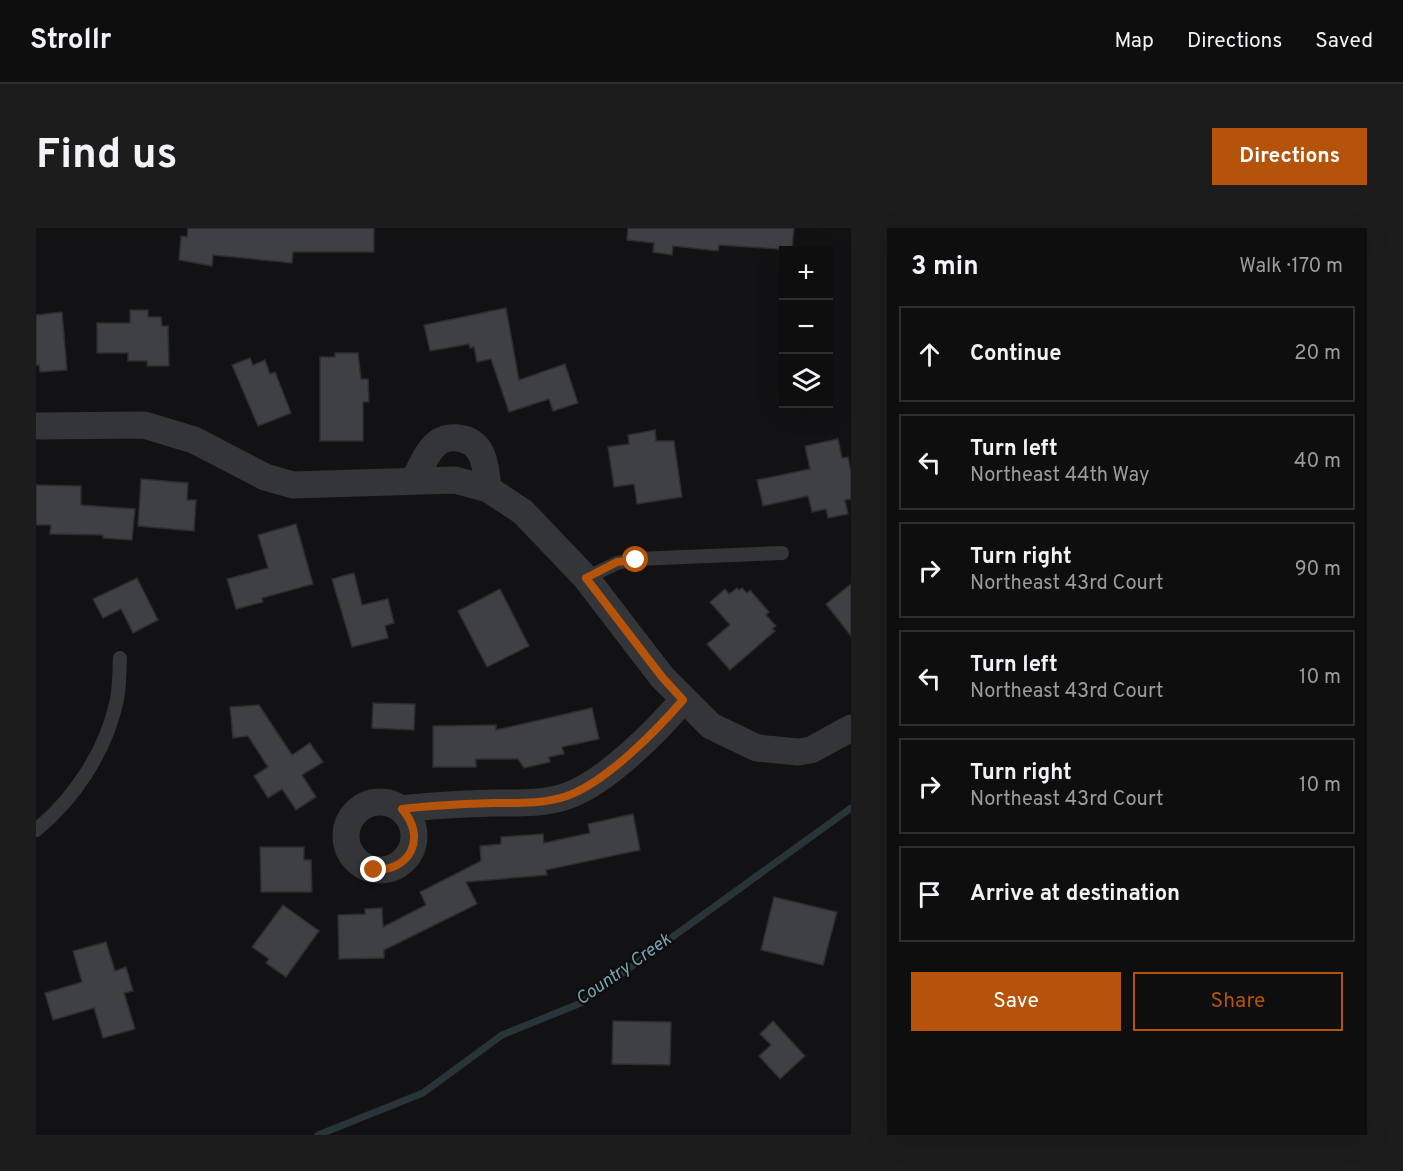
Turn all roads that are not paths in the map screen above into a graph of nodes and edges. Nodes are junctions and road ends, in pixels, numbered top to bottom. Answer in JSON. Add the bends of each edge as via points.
{"nodes":[{"id":1,"x":36,"y":426,"type":"edge"},
{"id":2,"x":414,"y":480,"type":"junction"},
{"id":3,"x":488,"y":489,"type":"junction"},
{"id":4,"x":782,"y":553,"type":"dead end"},
{"id":5,"x":586,"y":578,"type":"junction"},
{"id":6,"x":120,"y":658,"type":"dead end"},
{"id":7,"x":683,"y":700,"type":"junction"},
{"id":8,"x":851,"y":728,"type":"edge"},
{"id":9,"x":402,"y":809,"type":"dead end"},
{"id":10,"x":36,"y":830,"type":"edge"}],
"edges":[{"from":1,"to":2,"type":"street","via":[[144,426],[194,440],[266,477],[293,485]]},
{"from":2,"to":3,"type":"street","via":[[455,480]]},
{"from":2,"to":3,"type":"street","via":[[436,444],[461,438],[482,454]]},
{"from":3,"to":5,"type":"street","via":[[524,512]]},
{"from":4,"to":5,"type":"lane","via":[[617,562]]},
{"from":5,"to":7,"type":"street"},
{"from":6,"to":10,"type":"lane","via":[[116,704],[98,751],[78,787]]},
{"from":7,"to":8,"type":"street","via":[[711,726],[757,748],[812,750]]},
{"from":7,"to":9,"type":"street","via":[[659,728],[614,767],[568,796],[538,802]]}]}
